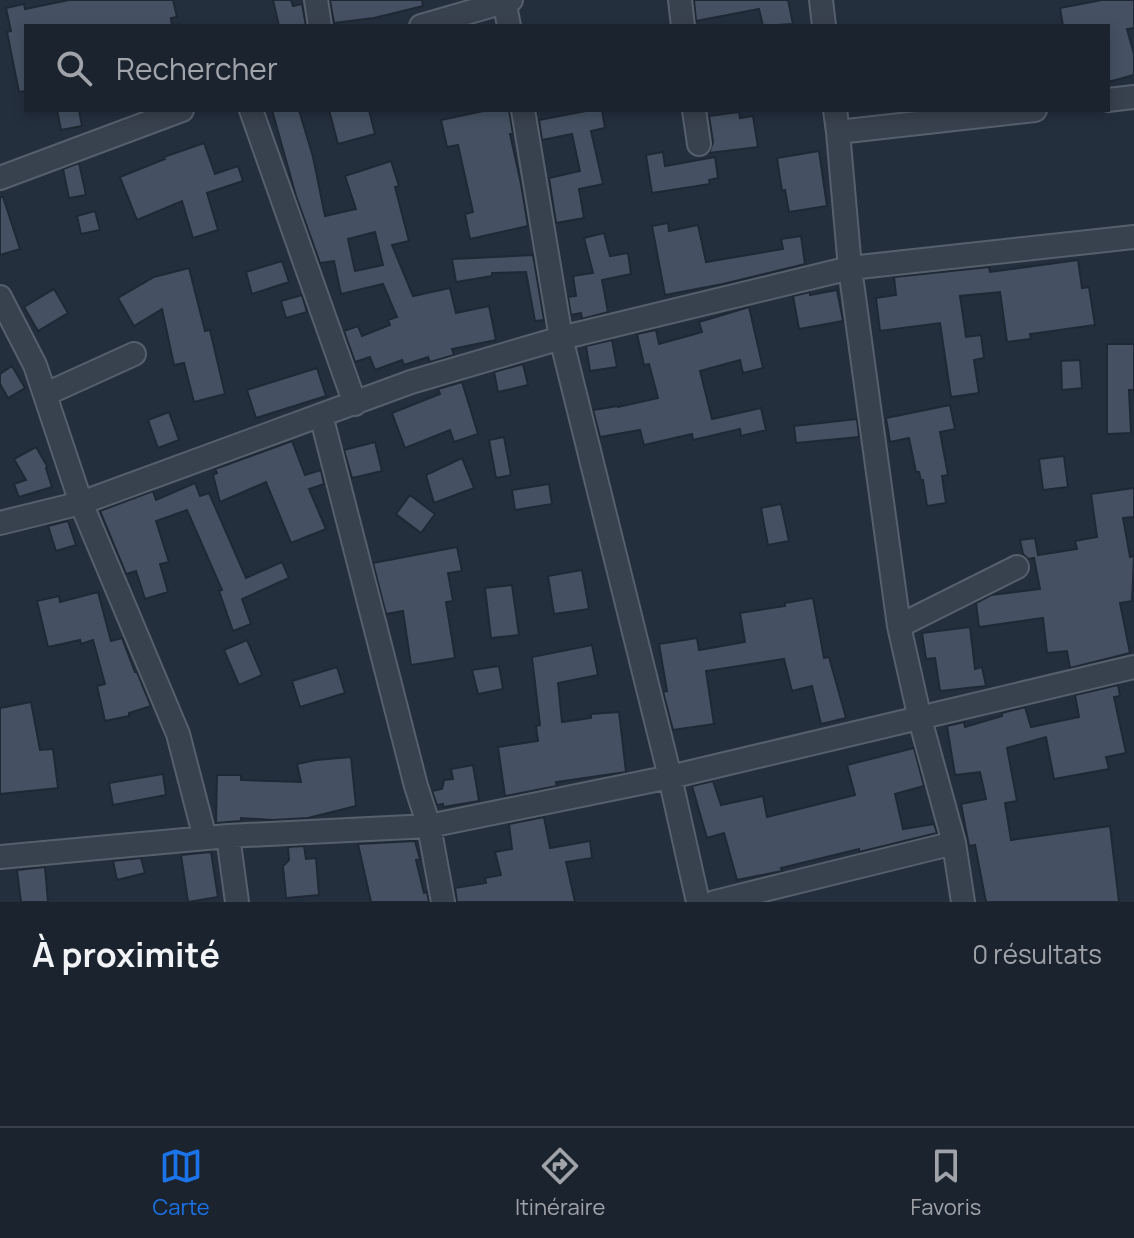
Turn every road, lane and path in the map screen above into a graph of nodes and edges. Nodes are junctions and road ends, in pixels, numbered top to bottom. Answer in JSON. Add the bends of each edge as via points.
{"nodes":[{"id":1,"x":316,"y":0,"type":"edge"},
{"id":2,"x":507,"y":0,"type":"edge"},
{"id":3,"x":680,"y":0,"type":"edge"},
{"id":4,"x":821,"y":0,"type":"edge"},
{"id":5,"x":320,"y":24,"type":"edge"},
{"id":6,"x":428,"y":24,"type":"edge"},
{"id":7,"x":509,"y":24,"type":"edge"},
{"id":8,"x":683,"y":24,"type":"edge"},
{"id":9,"x":824,"y":24,"type":"edge"},
{"id":10,"x":1134,"y":97,"type":"edge"},
{"id":11,"x":1110,"y":100,"type":"edge"},
{"id":12,"x":177,"y":112,"type":"edge"},
{"id":13,"x":252,"y":112,"type":"edge"},
{"id":14,"x":523,"y":112,"type":"edge"},
{"id":15,"x":694,"y":112,"type":"edge"},
{"id":16,"x":999,"y":112,"type":"edge"},
{"id":17,"x":836,"y":121,"type":"edge"},
{"id":18,"x":699,"y":144,"type":"dead end"},
{"id":19,"x":0,"y":178,"type":"edge"},
{"id":20,"x":1134,"y":237,"type":"edge"},
{"id":21,"x":850,"y":268,"type":"junction"},
{"id":22,"x":0,"y":297,"type":"edge"},
{"id":23,"x":561,"y":338,"type":"junction"},
{"id":24,"x":134,"y":354,"type":"dead end"},
{"id":25,"x":46,"y":394,"type":"junction"},
{"id":26,"x":355,"y":404,"type":"junction"},
{"id":27,"x":321,"y":415,"type":"junction"},
{"id":28,"x":81,"y":503,"type":"junction"},
{"id":29,"x":0,"y":523,"type":"edge"},
{"id":30,"x":1017,"y":567,"type":"dead end"},
{"id":31,"x":899,"y":626,"type":"junction"},
{"id":32,"x":1134,"y":667,"type":"edge"},
{"id":33,"x":920,"y":719,"type":"junction"},
{"id":34,"x":670,"y":777,"type":"junction"},
{"id":35,"x":429,"y":826,"type":"junction"},
{"id":36,"x":228,"y":836,"type":"junction"},
{"id":37,"x":205,"y":838,"type":"junction"},
{"id":38,"x":954,"y":843,"type":"junction"},
{"id":39,"x":0,"y":857,"type":"edge"},
{"id":40,"x":237,"y":902,"type":"edge"},
{"id":41,"x":443,"y":902,"type":"edge"},
{"id":42,"x":698,"y":902,"type":"edge"},
{"id":43,"x":715,"y":902,"type":"edge"},
{"id":44,"x":963,"y":902,"type":"edge"}],
"edges":[{"from":1,"to":5,"type":"street"},
{"from":2,"to":6,"type":"street"},
{"from":2,"to":7,"type":"street"},
{"from":3,"to":8,"type":"street"},
{"from":4,"to":9,"type":"street"},
{"from":10,"to":11,"type":"street"},
{"from":12,"to":19,"type":"street"},
{"from":13,"to":26,"type":"street"},
{"from":14,"to":23,"type":"street"},
{"from":15,"to":18,"type":"street"},
{"from":16,"to":17,"type":"street"},
{"from":17,"to":21,"type":"street"},
{"from":20,"to":21,"type":"street"},
{"from":21,"to":23,"type":"street"},
{"from":21,"to":31,"type":"street"},
{"from":22,"to":25,"type":"street"},
{"from":23,"to":26,"type":"street"},
{"from":23,"to":34,"type":"street"},
{"from":24,"to":25,"type":"street"},
{"from":25,"to":28,"type":"street"},
{"from":26,"to":27,"type":"street"},
{"from":27,"to":28,"type":"street"},
{"from":27,"to":35,"type":"street"},
{"from":28,"to":29,"type":"street"},
{"from":28,"to":37,"type":"street","via":[[178,734]]},
{"from":30,"to":31,"type":"street"},
{"from":31,"to":33,"type":"street"},
{"from":32,"to":33,"type":"street"},
{"from":33,"to":34,"type":"street"},
{"from":33,"to":38,"type":"street"},
{"from":34,"to":35,"type":"street"},
{"from":34,"to":42,"type":"street"},
{"from":35,"to":36,"type":"street"},
{"from":35,"to":41,"type":"street"},
{"from":36,"to":37,"type":"street"},
{"from":36,"to":40,"type":"street"},
{"from":37,"to":39,"type":"street"},
{"from":38,"to":43,"type":"street"},
{"from":38,"to":44,"type":"street"}]}
